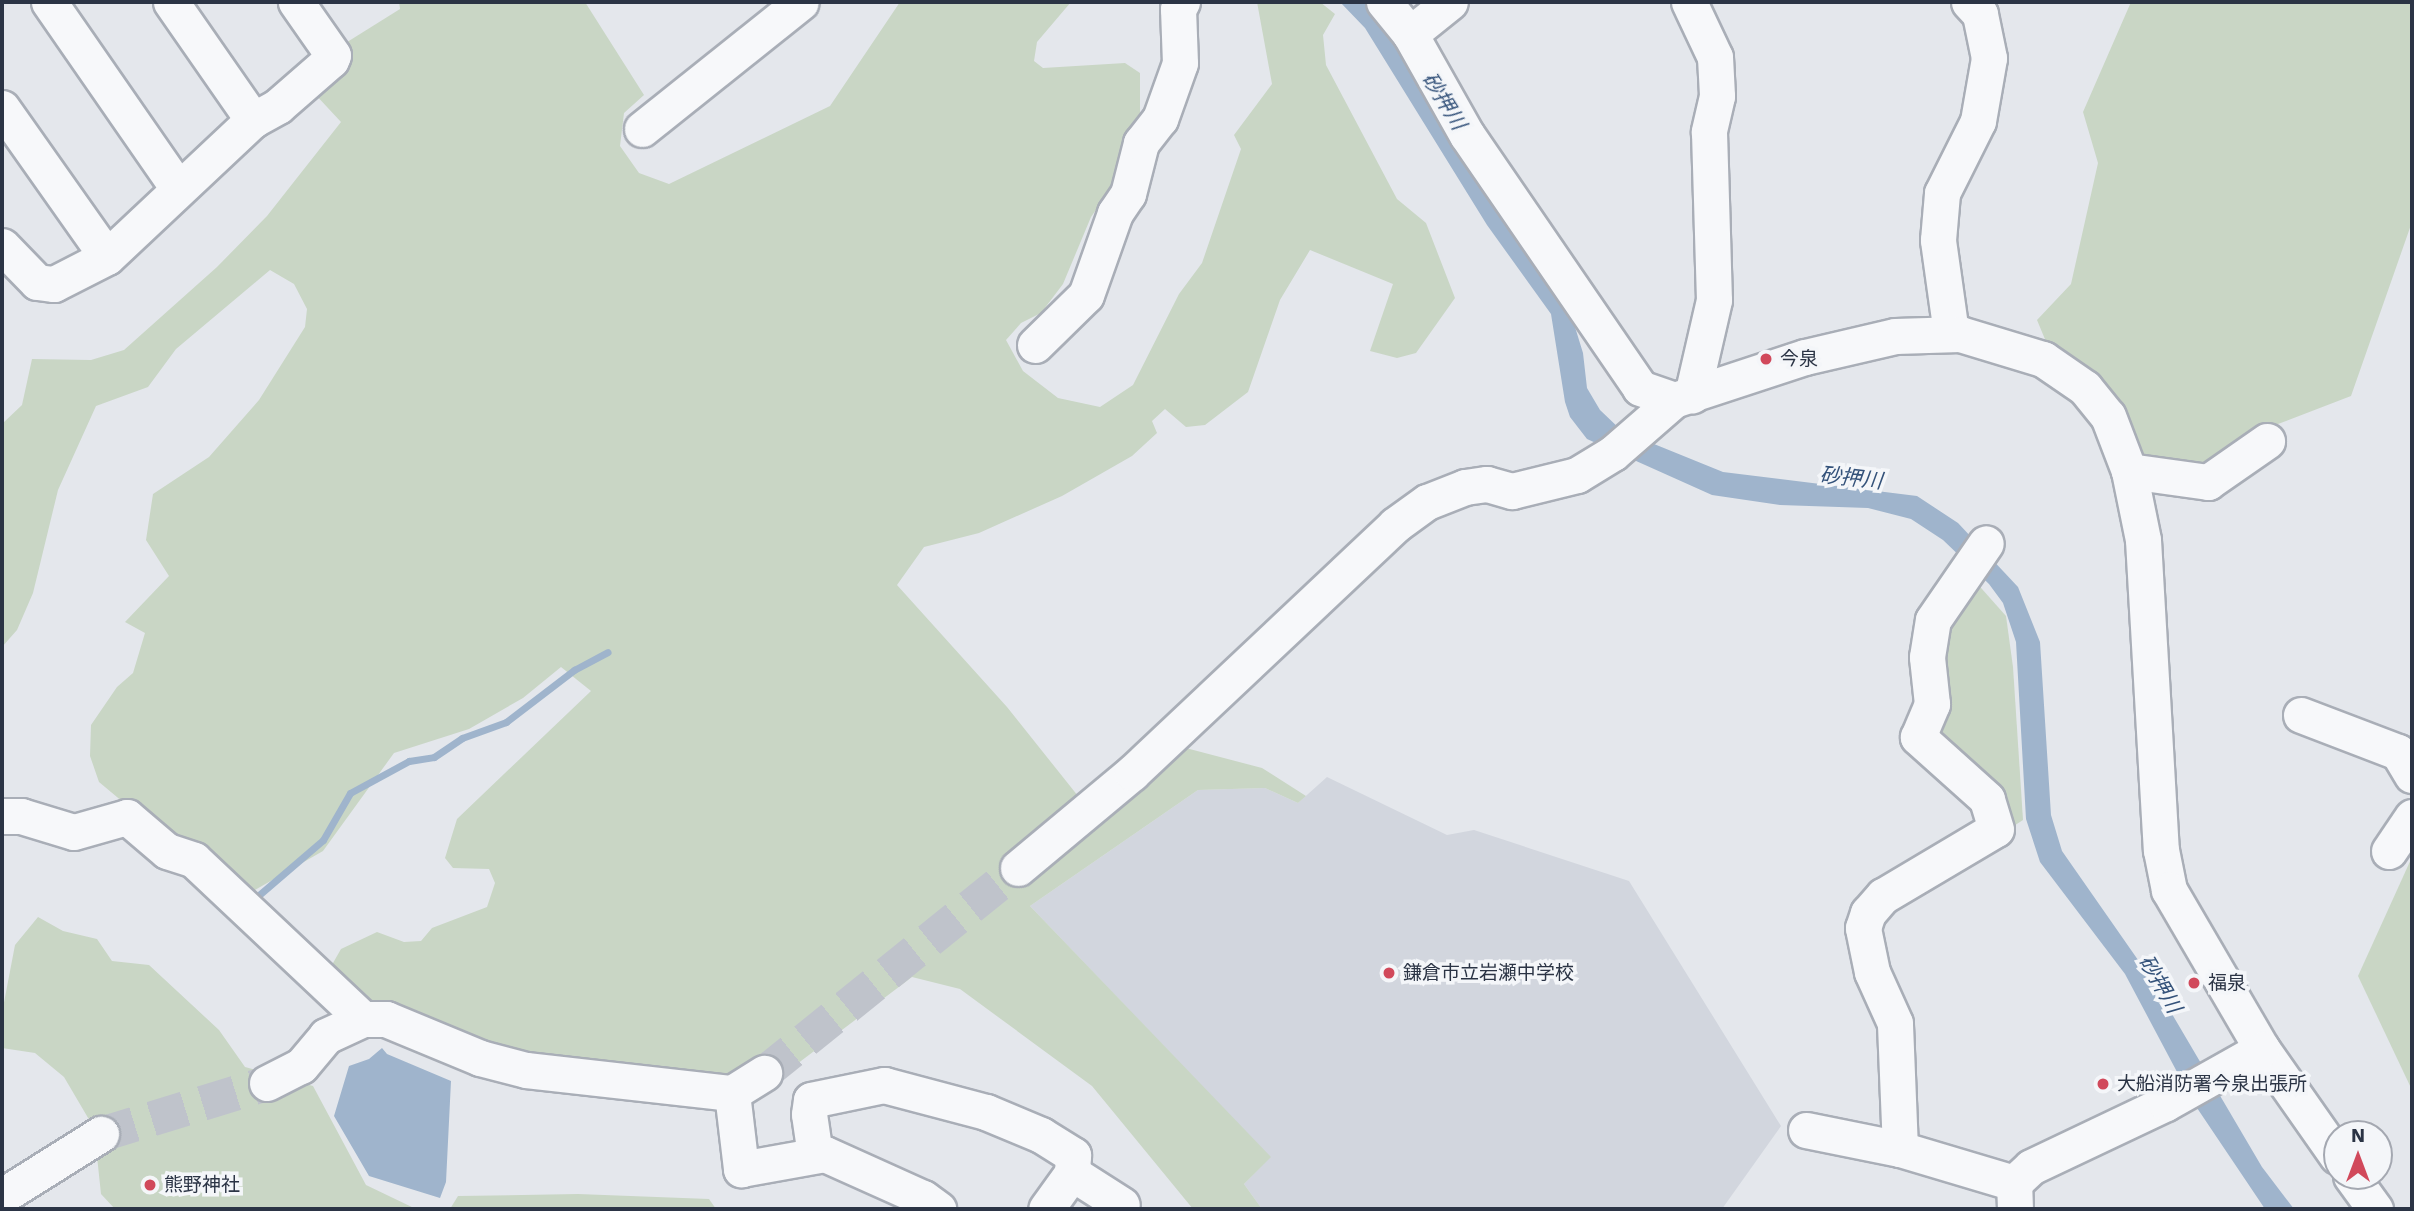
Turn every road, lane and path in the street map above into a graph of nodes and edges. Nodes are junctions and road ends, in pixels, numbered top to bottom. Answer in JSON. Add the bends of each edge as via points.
{"nodes":[{"id":1,"x":50,"y":2,"type":"edge"},
{"id":2,"x":171,"y":2,"type":"edge"},
{"id":3,"x":801,"y":2,"type":"edge"},
{"id":4,"x":1182,"y":2,"type":"edge"},
{"id":5,"x":1384,"y":2,"type":"edge"},
{"id":6,"x":1450,"y":2,"type":"edge"},
{"id":7,"x":1969,"y":2,"type":"edge"},
{"id":8,"x":1693,"y":4,"type":"edge"},
{"id":9,"x":305,"y":5,"type":"edge"},
{"id":10,"x":1410,"y":34,"type":"junction"},
{"id":11,"x":2,"y":108,"type":"edge"},
{"id":12,"x":253,"y":120,"type":"junction"},
{"id":13,"x":642,"y":129,"type":"dead end"},
{"id":14,"x":178,"y":188,"type":"junction"},
{"id":15,"x":2,"y":246,"type":"edge"},
{"id":16,"x":107,"y":257,"type":"junction"},
{"id":17,"x":1951,"y":333,"type":"junction"},
{"id":18,"x":1035,"y":345,"type":"dead end"},
{"id":19,"x":1683,"y":398,"type":"junction"},
{"id":20,"x":2267,"y":441,"type":"dead end"},
{"id":21,"x":2129,"y":471,"type":"junction"},
{"id":22,"x":1986,"y":543,"type":"dead end"},
{"id":23,"x":2301,"y":715,"type":"dead end"},
{"id":24,"x":2412,"y":775,"type":"edge"},
{"id":25,"x":2,"y":816,"type":"edge"},
{"id":26,"x":2412,"y":817,"type":"edge"},
{"id":27,"x":2389,"y":851,"type":"dead end"},
{"id":28,"x":1018,"y":868,"type":"tunnel mouth"},
{"id":29,"x":363,"y":1019,"type":"junction"},
{"id":30,"x":2262,"y":1049,"type":"junction"},
{"id":31,"x":764,"y":1073,"type":"tunnel mouth"},
{"id":32,"x":267,"y":1083,"type":"tunnel mouth"},
{"id":33,"x":732,"y":1093,"type":"junction"},
{"id":34,"x":1806,"y":1130,"type":"dead end"},
{"id":35,"x":101,"y":1133,"type":"tunnel mouth"},
{"id":36,"x":2323,"y":1136,"type":"edge"},
{"id":37,"x":1900,"y":1149,"type":"junction"},
{"id":38,"x":815,"y":1155,"type":"junction"},
{"id":39,"x":1072,"y":1173,"type":"junction"},
{"id":40,"x":2361,"y":1190,"type":"edge"},
{"id":41,"x":2,"y":1196,"type":"edge"},
{"id":42,"x":2006,"y":1200,"type":"edge"},
{"id":43,"x":1122,"y":1205,"type":"dead end"},
{"id":44,"x":938,"y":1209,"type":"edge"},
{"id":45,"x":1046,"y":1209,"type":"edge"},
{"id":46,"x":2375,"y":1209,"type":"edge"}],
"edges":[{"from":1,"to":14,"type":"street"},
{"from":2,"to":12,"type":"street"},
{"from":3,"to":13,"type":"street"},
{"from":4,"to":18,"type":"street","via":[[1178,9],[1180,63],[1160,119],[1141,143],[1128,194],[1115,213],[1086,295]]},
{"from":5,"to":10,"type":"street"},
{"from":6,"to":10,"type":"street"},
{"from":7,"to":17,"type":"street","via":[[1980,13],[1989,58],[1978,121],[1942,193],[1938,240]]},
{"from":8,"to":19,"type":"street","via":[[1715,57],[1717,96],[1709,132],[1714,300]]},
{"from":9,"to":12,"type":"street","via":[[333,55],[331,60],[278,106]]},
{"from":10,"to":19,"type":"street","via":[[1467,135],[1640,388]]},
{"from":11,"to":16,"type":"street"},
{"from":12,"to":14,"type":"street"},
{"from":14,"to":16,"type":"street"},
{"from":15,"to":16,"type":"street","via":[[37,282],[54,284]]},
{"from":17,"to":19,"type":"street","via":[[1895,336],[1817,354]]},
{"from":17,"to":21,"type":"street","via":[[2001,344],[2066,373],[2098,400]]},
{"from":19,"to":28,"type":"street","via":[[1577,475],[1512,491],[1487,484],[1465,487],[1410,513],[1132,773]]},
{"from":20,"to":21,"type":"street","via":[[2208,482]]},
{"from":21,"to":30,"type":"street","via":[[2143,540],[2161,850],[2169,890]]},
{"from":22,"to":37,"type":"street","via":[[1933,620],[1927,657],[1933,704],[1918,737],[1987,799],[1996,829],[1883,896],[1868,913],[1863,928],[1872,972],[1895,1023]]},
{"from":23,"to":24,"type":"street","via":[[2398,752]]},
{"from":25,"to":29,"type":"street","via":[[21,816],[74,832],[95,830],[127,817],[167,851],[194,860]]},
{"from":26,"to":27,"type":"street"},
{"from":29,"to":32,"type":"street","via":[[326,1036],[301,1066]]},
{"from":29,"to":33,"type":"street","via":[[386,1019],[480,1058],[526,1070]]},
{"from":30,"to":36,"type":"street"},
{"from":30,"to":42,"type":"street","via":[[2031,1167]]},
{"from":31,"to":33,"type":"street"},
{"from":33,"to":38,"type":"street","via":[[741,1169]]},
{"from":34,"to":37,"type":"street"},
{"from":35,"to":41,"type":"street"},
{"from":37,"to":42,"type":"street"},
{"from":38,"to":39,"type":"street","via":[[808,1114],[811,1100],[884,1085],[986,1112],[1041,1135],[1073,1155]]},
{"from":38,"to":44,"type":"street","via":[[825,1154]]},
{"from":39,"to":43,"type":"street"},
{"from":39,"to":45,"type":"street"},
{"from":40,"to":46,"type":"street"}]}
